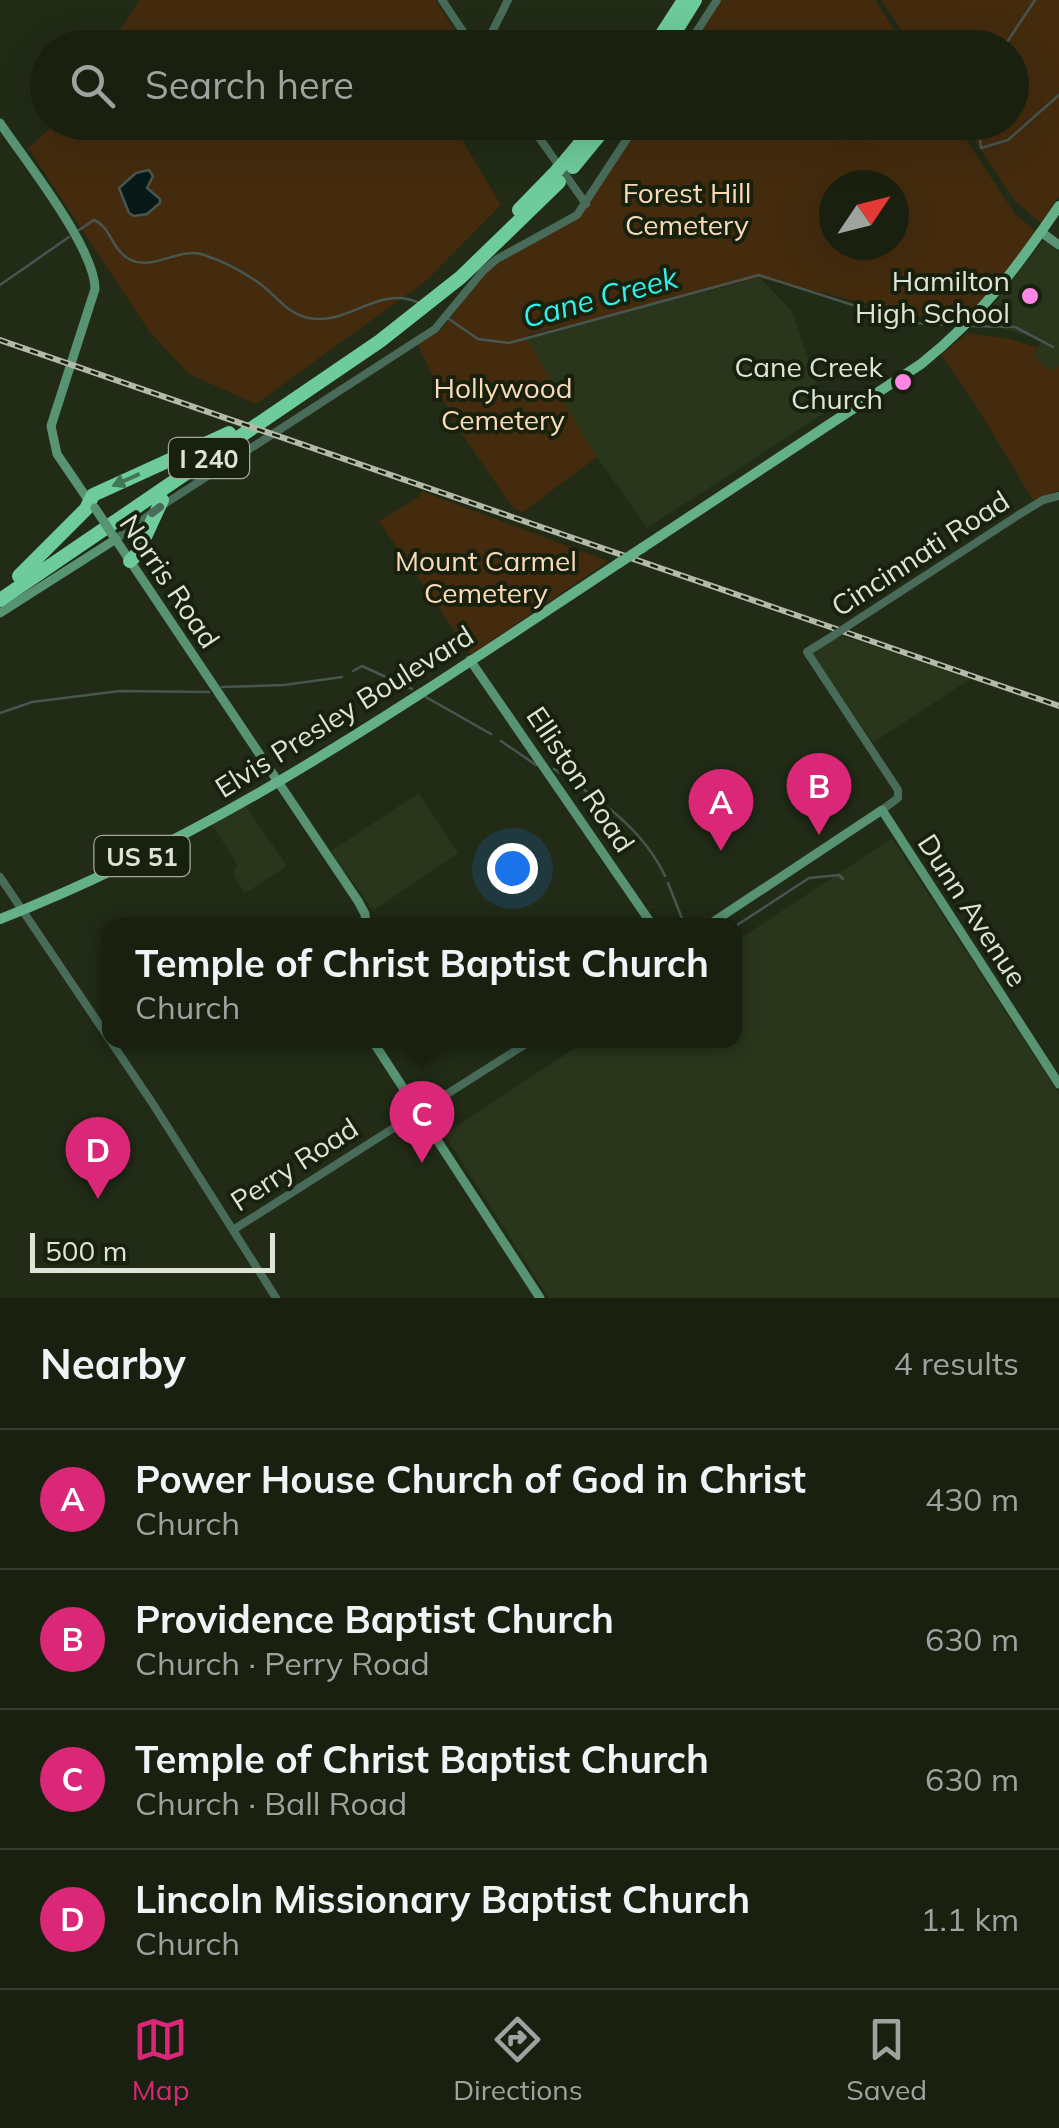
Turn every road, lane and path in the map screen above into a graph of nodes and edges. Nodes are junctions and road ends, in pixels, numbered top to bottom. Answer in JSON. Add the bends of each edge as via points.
{"nodes":[{"id":1,"x":442,"y":0,"type":"edge"},
{"id":2,"x":508,"y":0,"type":"edge"},
{"id":3,"x":684,"y":0,"type":"edge"},
{"id":4,"x":695,"y":0,"type":"edge"},
{"id":5,"x":717,"y":0,"type":"edge"},
{"id":6,"x":462,"y":30,"type":"edge"},
{"id":7,"x":493,"y":30,"type":"edge"},
{"id":8,"x":665,"y":30,"type":"edge"},
{"id":9,"x":676,"y":30,"type":"edge"},
{"id":10,"x":698,"y":30,"type":"edge"},
{"id":11,"x":0,"y":123,"type":"edge"},
{"id":12,"x":541,"y":140,"type":"edge"},
{"id":13,"x":586,"y":140,"type":"edge"},
{"id":14,"x":592,"y":140,"type":"edge"},
{"id":15,"x":627,"y":140,"type":"edge"},
{"id":16,"x":570,"y":163,"type":"junction"},
{"id":17,"x":586,"y":204,"type":"junction"},
{"id":18,"x":1059,"y":206,"type":"edge"},
{"id":19,"x":1041,"y":232,"type":"junction"},
{"id":20,"x":1059,"y":245,"type":"edge"},
{"id":21,"x":413,"y":310,"type":"junction"},
{"id":22,"x":229,"y":433,"type":"junction"},
{"id":23,"x":186,"y":474,"type":"junction"},
{"id":24,"x":1059,"y":496,"type":"edge"},
{"id":25,"x":92,"y":505,"type":"junction"},
{"id":26,"x":114,"y":537,"type":"junction"},
{"id":27,"x":130,"y":561,"type":"junction"},
{"id":28,"x":19,"y":576,"type":"junction"},
{"id":29,"x":0,"y":589,"type":"edge"},
{"id":30,"x":0,"y":600,"type":"edge"},
{"id":31,"x":0,"y":612,"type":"edge"},
{"id":32,"x":470,"y":660,"type":"junction"},
{"id":33,"x":277,"y":782,"type":"junction"},
{"id":34,"x":882,"y":810,"type":"junction"},
{"id":35,"x":893,"y":828,"type":"junction"},
{"id":36,"x":853,"y":830,"type":"junction"},
{"id":37,"x":0,"y":877,"type":"edge"},
{"id":38,"x":22,"y":910,"type":"junction"},
{"id":39,"x":365,"y":918,"type":"edge"},
{"id":40,"x":647,"y":918,"type":"edge"},
{"id":41,"x":719,"y":918,"type":"edge"},
{"id":42,"x":0,"y":919,"type":"edge"},
{"id":43,"x":102,"y":1028,"type":"edge"},
{"id":44,"x":115,"y":1048,"type":"edge"},
{"id":45,"x":377,"y":1048,"type":"edge"},
{"id":46,"x":519,"y":1048,"type":"edge"},
{"id":47,"x":1059,"y":1084,"type":"edge"},
{"id":48,"x":418,"y":1111,"type":"junction"},
{"id":49,"x":232,"y":1230,"type":"junction"},
{"id":50,"x":276,"y":1298,"type":"edge"},
{"id":51,"x":540,"y":1298,"type":"edge"}],
"edges":[{"from":1,"to":6,"type":"street"},
{"from":2,"to":7,"type":"street"},
{"from":3,"to":8,"type":"highway"},
{"from":4,"to":9,"type":"highway"},
{"from":5,"to":10,"type":"street"},
{"from":11,"to":25,"type":"main road","name":"Norris Road","via":[[78,237],[95,275],[50,426],[57,454]]},
{"from":12,"to":17,"type":"street"},
{"from":13,"to":16,"type":"highway","number":"I 240"},
{"from":14,"to":16,"type":"highway","number":"I 240"},
{"from":15,"to":17,"type":"street"},
{"from":16,"to":21,"type":"highway","number":"I 240","via":[[507,235]]},
{"from":17,"to":26,"type":"street","via":[[483,271],[442,324]]},
{"from":18,"to":19,"type":"main road","name":"Elvis Presley Boulevard","number":"US 51"},
{"from":19,"to":20,"type":"main road"},
{"from":19,"to":32,"type":"main road","name":"Elvis Presley Boulevard","number":"US 51","bridge":true,"via":[[972,321],[921,364]]},
{"from":21,"to":22,"type":"highway","number":"I 240"},
{"from":21,"to":23,"type":"highway","number":"I 240"},
{"from":22,"to":25,"type":"highway","one_way":true,"via":[[92,495]]},
{"from":22,"to":28,"type":"highway","number":"I 240"},
{"from":23,"to":27,"type":"highway","via":[[158,505]]},
{"from":23,"to":30,"type":"highway","number":"I 240"},
{"from":24,"to":34,"type":"street","name":"Cincinnati Road","bridge":true,"via":[[1020,514],[807,652],[898,790]]},
{"from":25,"to":26,"type":"main road","name":"Norris Road","bridge":true},
{"from":25,"to":28,"type":"highway"},
{"from":26,"to":27,"type":"main road","name":"Norris Road"},
{"from":26,"to":31,"type":"main road"},
{"from":27,"to":33,"type":"main road","name":"Norris Road"},
{"from":28,"to":29,"type":"highway","number":"I 240"},
{"from":32,"to":33,"type":"main road","name":"Elvis Presley Boulevard","number":"US 51"},
{"from":32,"to":40,"type":"main road","name":"Elliston Road"},
{"from":33,"to":38,"type":"main road","name":"Elvis Presley Boulevard","number":"US 51","via":[[175,840]]},
{"from":33,"to":39,"type":"main road","name":"Norris Road"},
{"from":34,"to":35,"type":"main road","name":"Dunn Avenue"},
{"from":34,"to":36,"type":"main road"},
{"from":35,"to":36,"type":"main road","via":[[873,821]]},
{"from":35,"to":47,"type":"main road","name":"Dunn Avenue"},
{"from":36,"to":41,"type":"main road"},
{"from":37,"to":38,"type":"street"},
{"from":38,"to":42,"type":"main road","name":"Elvis Presley Boulevard","number":"US 51"},
{"from":38,"to":43,"type":"street"},
{"from":44,"to":49,"type":"street"},
{"from":45,"to":48,"type":"main road"},
{"from":46,"to":48,"type":"street","name":"Perry Road"},
{"from":48,"to":49,"type":"street","name":"Perry Road"},
{"from":48,"to":51,"type":"main road"},
{"from":49,"to":50,"type":"street"}]}
